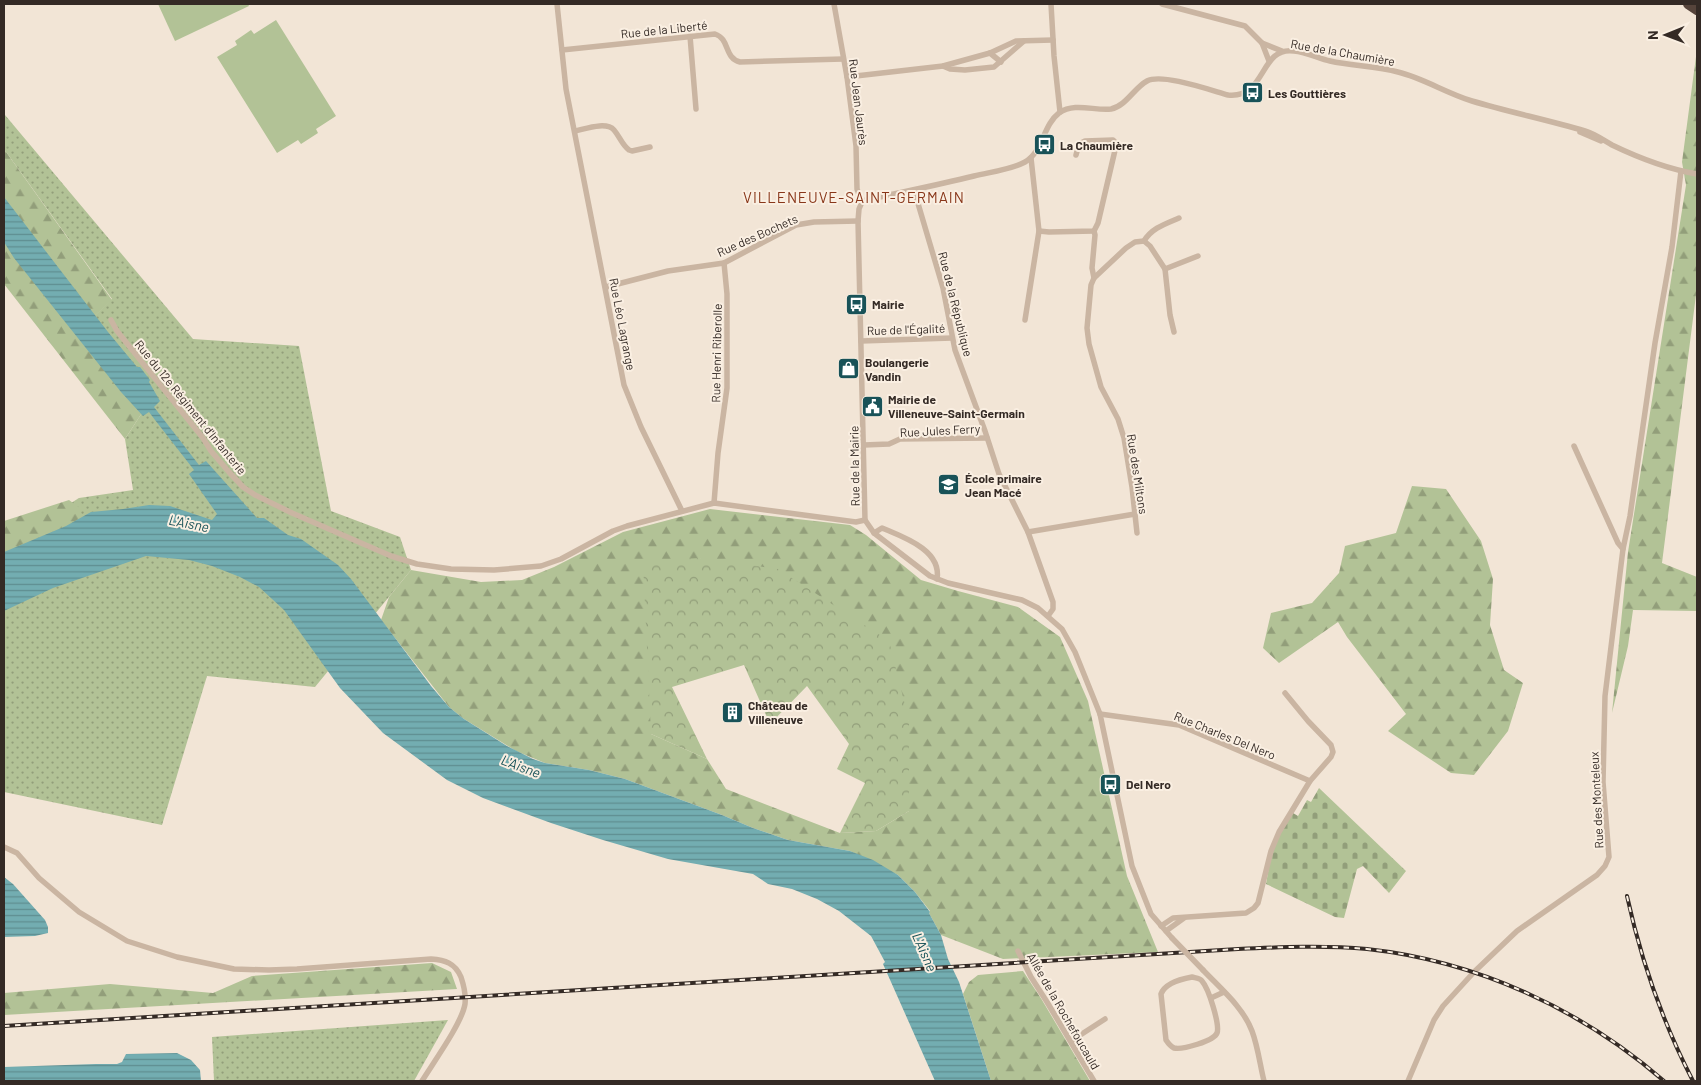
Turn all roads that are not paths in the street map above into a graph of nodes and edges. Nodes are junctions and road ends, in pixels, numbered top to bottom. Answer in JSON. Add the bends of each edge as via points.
{"nodes":[{"id":1,"x":557,"y":4,"type":"edge"},
{"id":2,"x":834,"y":4,"type":"edge"},
{"id":3,"x":1051,"y":4,"type":"edge"},
{"id":4,"x":1162,"y":4,"type":"edge"},
{"id":5,"x":690,"y":36,"type":"junction"},
{"id":6,"x":1053,"y":40,"type":"junction"},
{"id":7,"x":1024,"y":41,"type":"junction"},
{"id":8,"x":1262,"y":43,"type":"junction"},
{"id":9,"x":562,"y":50,"type":"junction"},
{"id":10,"x":1282,"y":51,"type":"junction"},
{"id":11,"x":990,"y":53,"type":"junction"},
{"id":12,"x":843,"y":59,"type":"junction"},
{"id":13,"x":1269,"y":61,"type":"junction"},
{"id":14,"x":1001,"y":62,"type":"junction"},
{"id":15,"x":943,"y":66,"type":"junction"},
{"id":16,"x":847,"y":77,"type":"junction"},
{"id":17,"x":696,"y":110,"type":"dead end"},
{"id":18,"x":1060,"y":112,"type":"junction"},
{"id":19,"x":575,"y":131,"type":"junction"},
{"id":20,"x":650,"y":147,"type":"dead end"},
{"id":21,"x":1076,"y":155,"type":"dead end"},
{"id":22,"x":1031,"y":158,"type":"junction"},
{"id":23,"x":1684,"y":172,"type":"junction"},
{"id":24,"x":1697,"y":174,"type":"edge"},
{"id":25,"x":914,"y":190,"type":"junction"},
{"id":26,"x":862,"y":202,"type":"junction"},
{"id":27,"x":1179,"y":218,"type":"dead end"},
{"id":28,"x":858,"y":221,"type":"junction"},
{"id":29,"x":1039,"y":231,"type":"junction"},
{"id":30,"x":1094,"y":231,"type":"junction"},
{"id":31,"x":1144,"y":241,"type":"junction"},
{"id":32,"x":1198,"y":256,"type":"dead end"},
{"id":33,"x":724,"y":263,"type":"junction"},
{"id":34,"x":1164,"y":269,"type":"junction"},
{"id":35,"x":1094,"y":278,"type":"junction"},
{"id":36,"x":606,"y":287,"type":"junction"},
{"id":37,"x":111,"y":320,"type":"dead end"},
{"id":38,"x":1025,"y":320,"type":"dead end"},
{"id":39,"x":1174,"y":332,"type":"dead end"},
{"id":40,"x":952,"y":338,"type":"junction"},
{"id":41,"x":861,"y":341,"type":"junction"},
{"id":42,"x":987,"y":438,"type":"junction"},
{"id":43,"x":864,"y":445,"type":"junction"},
{"id":44,"x":1574,"y":446,"type":"dead end"},
{"id":45,"x":714,"y":503,"type":"junction"},
{"id":46,"x":682,"y":512,"type":"junction"},
{"id":47,"x":1135,"y":514,"type":"junction"},
{"id":48,"x":865,"y":520,"type":"junction"},
{"id":49,"x":875,"y":531,"type":"junction"},
{"id":50,"x":1028,"y":532,"type":"junction"},
{"id":51,"x":1137,"y":533,"type":"dead end"},
{"id":52,"x":1623,"y":549,"type":"junction"},
{"id":53,"x":937,"y":579,"type":"junction"},
{"id":54,"x":1048,"y":616,"type":"junction"},
{"id":55,"x":1285,"y":693,"type":"dead end"},
{"id":56,"x":1100,"y":714,"type":"junction"},
{"id":57,"x":1310,"y":781,"type":"junction"},
{"id":58,"x":4,"y":847,"type":"edge"},
{"id":59,"x":1184,"y":918,"type":"junction"},
{"id":60,"x":1161,"y":926,"type":"junction"},
{"id":61,"x":1166,"y":931,"type":"junction"},
{"id":62,"x":1018,"y":950,"type":"dead end"},
{"id":63,"x":1224,"y":992,"type":"junction"},
{"id":64,"x":1211,"y":998,"type":"junction"},
{"id":65,"x":1105,"y":1019,"type":"dead end"},
{"id":66,"x":1071,"y":1041,"type":"junction"},
{"id":67,"x":422,"y":1081,"type":"edge"},
{"id":68,"x":1094,"y":1081,"type":"edge"},
{"id":69,"x":1264,"y":1081,"type":"edge"},
{"id":70,"x":1408,"y":1081,"type":"edge"}],
"edges":[{"from":1,"to":9,"type":"street","name":"Rue Léo Lagrange"},
{"from":2,"to":12,"type":"street","name":"Rue Jean Jaurès"},
{"from":3,"to":6,"type":"street"},
{"from":4,"to":8,"type":"street","via":[[1245,26]]},
{"from":5,"to":9,"type":"street","name":"Rue de la Liberté"},
{"from":5,"to":12,"type":"street","name":"Rue de la Liberté","via":[[719,36],[730,56],[740,62]]},
{"from":5,"to":17,"type":"street"},
{"from":6,"to":7,"type":"street"},
{"from":6,"to":18,"type":"street"},
{"from":7,"to":11,"type":"street","via":[[1016,41]]},
{"from":7,"to":14,"type":"street"},
{"from":8,"to":10,"type":"street"},
{"from":8,"to":13,"type":"street"},
{"from":9,"to":19,"type":"street","name":"Rue Léo Lagrange"},
{"from":10,"to":13,"type":"street","name":"Rue de la Chaumière"},
{"from":10,"to":23,"type":"street","name":"Rue de la Chaumière","via":[[1293,50],[1331,61],[1398,72],[1452,95],[1584,130],[1610,144]]},
{"from":11,"to":14,"type":"street"},
{"from":11,"to":15,"type":"street"},
{"from":12,"to":16,"type":"street","name":"Rue Jean Jaurès"},
{"from":13,"to":18,"type":"street","name":"Rue de la Chaumière","via":[[1252,88],[1237,96],[1160,78],[1146,82],[1120,106],[1112,109],[1074,107]]},
{"from":14,"to":15,"type":"street","via":[[994,68],[965,70],[950,70]]},
{"from":15,"to":16,"type":"street"},
{"from":16,"to":26,"type":"street","name":"Rue Jean Jaurès","via":[[856,146],[857,189]]},
{"from":18,"to":22,"type":"street"},
{"from":19,"to":20,"type":"street","via":[[606,126],[615,131],[629,150]]},
{"from":19,"to":36,"type":"street","name":"Rue Léo Lagrange"},
{"from":21,"to":30,"type":"street","name":"Rue des Miltons","via":[[1079,144],[1085,141],[1115,142]]},
{"from":22,"to":25,"type":"street","via":[[1003,169]]},
{"from":22,"to":29,"type":"street"},
{"from":23,"to":24,"type":"street","name":"Rue de la Chaumière"},
{"from":23,"to":52,"type":"street"},
{"from":25,"to":26,"type":"street"},
{"from":25,"to":40,"type":"street","name":"Rue de la République","via":[[943,288]]},
{"from":26,"to":28,"type":"street","name":"Rue de la Mairie"},
{"from":27,"to":31,"type":"street","via":[[1156,228]]},
{"from":28,"to":33,"type":"street","name":"Rue des Bochets","via":[[796,225]]},
{"from":28,"to":41,"type":"street","name":"Rue de la Mairie"},
{"from":29,"to":30,"type":"street"},
{"from":29,"to":38,"type":"street"},
{"from":30,"to":35,"type":"street","name":"Rue des Miltons"},
{"from":31,"to":34,"type":"street"},
{"from":31,"to":35,"type":"street","via":[[1126,248]]},
{"from":32,"to":34,"type":"street"},
{"from":33,"to":36,"type":"street","name":"Rue des Bochets","via":[[668,271]]},
{"from":33,"to":45,"type":"street","name":"Rue Henri Riberolle","via":[[727,388]]},
{"from":34,"to":39,"type":"street"},
{"from":35,"to":47,"type":"street","name":"Rue des Miltons","via":[[1087,328],[1089,344],[1101,387],[1124,438]]},
{"from":36,"to":46,"type":"street","name":"Rue Léo Lagrange","via":[[624,385]]},
{"from":37,"to":46,"type":"street","name":"Rue du 12e Régiment d'Infanterie","via":[[211,451],[243,487],[292,513],[391,556],[451,569],[522,569],[561,559],[612,531]]},
{"from":40,"to":41,"type":"street","name":"Rue de l'Égalité"},
{"from":40,"to":42,"type":"street","name":"Rue de la République"},
{"from":41,"to":43,"type":"street","name":"Rue de la Mairie"},
{"from":42,"to":43,"type":"street","name":"Rue Jules Ferry","via":[[900,439],[889,444]]},
{"from":42,"to":50,"type":"street","name":"Rue de la République","via":[[999,474]]},
{"from":43,"to":48,"type":"street","name":"Rue de la Mairie"},
{"from":44,"to":52,"type":"street"},
{"from":45,"to":46,"type":"street","name":"Rue du 12e Régiment d'Infanterie"},
{"from":45,"to":48,"type":"street","name":"Rue du 12e Régiment d'Infanterie","via":[[856,522]]},
{"from":47,"to":50,"type":"street"},
{"from":47,"to":51,"type":"street","name":"Rue des Miltons"},
{"from":48,"to":49,"type":"street"},
{"from":49,"to":53,"type":"street","via":[[920,570]]},
{"from":49,"to":53,"type":"street","via":[[882,528],[914,542],[927,552],[938,572]]},
{"from":50,"to":54,"type":"street","name":"Rue de la République","via":[[1054,605]]},
{"from":52,"to":70,"type":"street","name":"Rue des Monteleux","via":[[1604,696],[1603,782],[1608,849],[1605,866],[1517,931],[1474,972],[1434,1020]]},
{"from":53,"to":54,"type":"street","via":[[1022,600]]},
{"from":54,"to":56,"type":"street","via":[[1062,630],[1075,652]]},
{"from":55,"to":57,"type":"street","via":[[1333,748],[1331,757]]},
{"from":56,"to":57,"type":"street","name":"Rue Charles Del Nero","via":[[1179,725]]},
{"from":56,"to":60,"type":"street","via":[[1132,866],[1151,914]]},
{"from":57,"to":59,"type":"street","via":[[1276,837],[1261,895],[1254,908],[1242,913]]},
{"from":58,"to":67,"type":"street","via":[[17,853],[39,878],[79,912],[128,941],[177,958],[234,969],[269,970],[431,960],[453,964],[465,992],[464,1005],[460,1019]]},
{"from":59,"to":60,"type":"street","via":[[1173,918]]},
{"from":59,"to":61,"type":"street"},
{"from":60,"to":61,"type":"street"},
{"from":61,"to":63,"type":"street","bridge":true},
{"from":62,"to":66,"type":"street","name":"Allée de la Rochefoucauld"},
{"from":63,"to":64,"type":"street"},
{"from":63,"to":69,"type":"street","via":[[1237,1005],[1252,1032]]},
{"from":64,"to":64,"type":"street","via":[[1198,978],[1186,978],[1163,989],[1161,1008],[1166,1040],[1170,1045],[1184,1048],[1214,1038],[1218,1025]]},
{"from":65,"to":66,"type":"street"},
{"from":66,"to":68,"type":"street","name":"Allée de la Rochefoucauld"}]}
